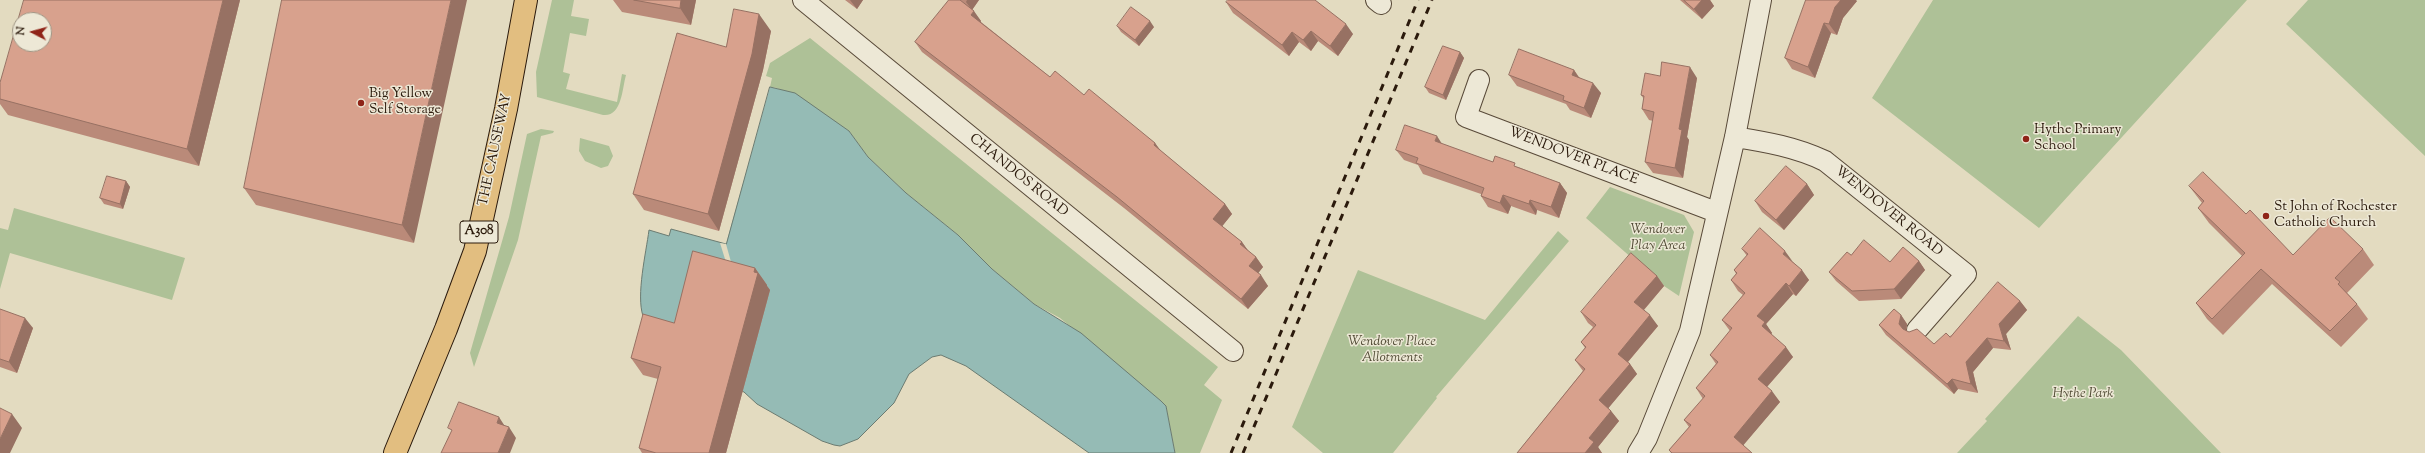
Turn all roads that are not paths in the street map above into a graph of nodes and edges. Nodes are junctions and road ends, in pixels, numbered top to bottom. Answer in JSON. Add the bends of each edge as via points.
{"nodes":[{"id":1,"x":526,"y":0,"type":"edge"},
{"id":2,"x":803,"y":0,"type":"edge"},
{"id":3,"x":1761,"y":0,"type":"edge"},
{"id":4,"x":1479,"y":80,"type":"dead end"},
{"id":5,"x":1735,"y":137,"type":"junction"},
{"id":6,"x":1716,"y":212,"type":"junction"},
{"id":7,"x":1917,"y":330,"type":"edge"},
{"id":8,"x":1233,"y":351,"type":"dead end"},
{"id":9,"x":395,"y":453,"type":"edge"},
{"id":10,"x":1638,"y":453,"type":"edge"}],
"edges":[{"from":1,"to":9,"type":"main road","name":"THE CAUSEWAY","number":"A308","via":[[506,110],[475,252]]},
{"from":2,"to":8,"type":"street","name":"CHANDOS ROAD"},
{"from":3,"to":5,"type":"street"},
{"from":4,"to":6,"type":"street","name":"WENDOVER PLACE","via":[[1466,117]]},
{"from":5,"to":6,"type":"street"},
{"from":5,"to":7,"type":"street","name":"WENDOVER ROAD","via":[[1769,142],[1805,152],[1825,161],[1966,274]]},
{"from":6,"to":10,"type":"street","via":[[1690,331],[1647,438]]}]}
